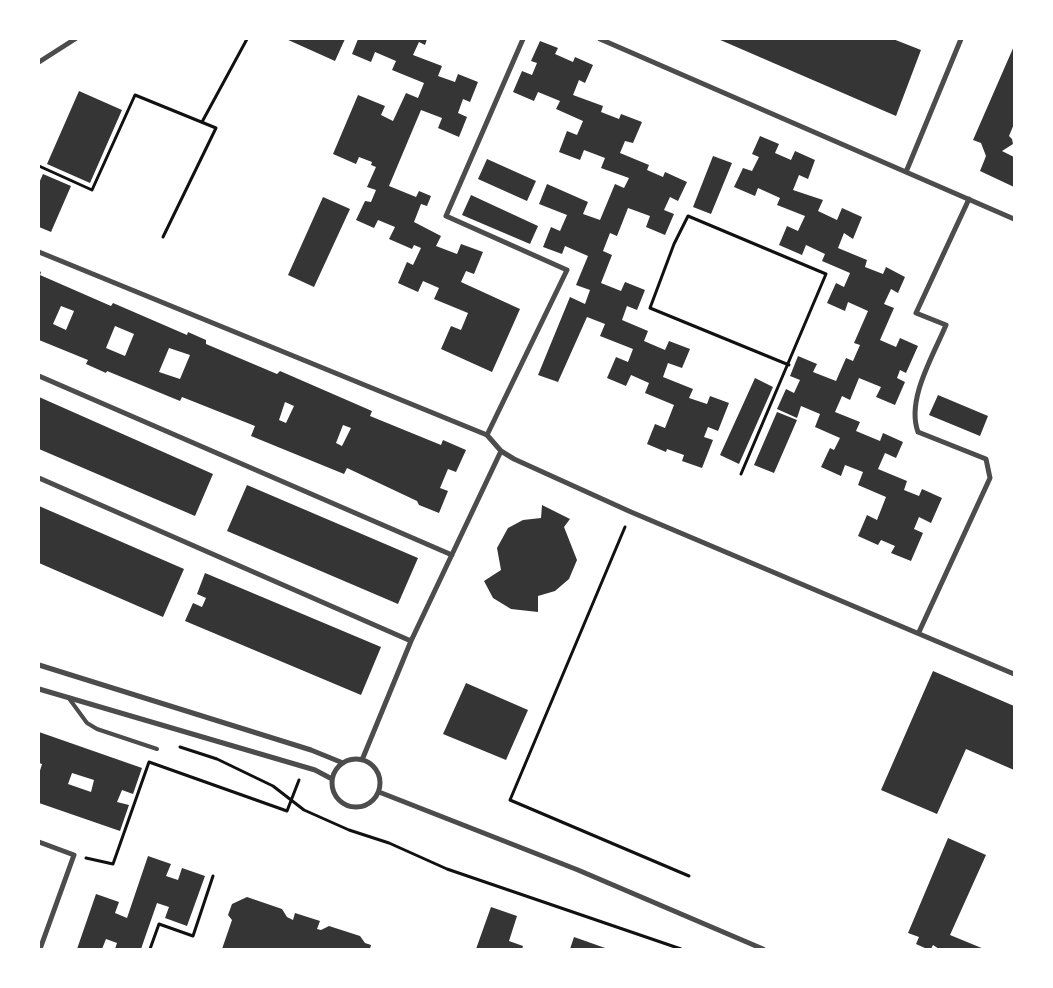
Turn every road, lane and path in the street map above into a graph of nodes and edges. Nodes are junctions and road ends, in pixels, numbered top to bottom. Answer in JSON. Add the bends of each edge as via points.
{"nodes":[{"id":1,"x":75,"y":39,"type":"edge"},
{"id":2,"x":247,"y":39,"type":"edge"},
{"id":3,"x":523,"y":39,"type":"edge"},
{"id":4,"x":600,"y":39,"type":"edge"},
{"id":5,"x":961,"y":39,"type":"edge"},
{"id":6,"x":39,"y":62,"type":"edge"},
{"id":7,"x":202,"y":122,"type":"junction"},
{"id":8,"x":39,"y":166,"type":"edge"},
{"id":9,"x":906,"y":172,"type":"junction"},
{"id":10,"x":969,"y":198,"type":"junction"},
{"id":11,"x":1014,"y":218,"type":"edge"},
{"id":12,"x":163,"y":237,"type":"dead end"},
{"id":13,"x":39,"y":252,"type":"edge"},
{"id":14,"x":789,"y":365,"type":"junction"},
{"id":15,"x":39,"y":376,"type":"edge"},
{"id":16,"x":488,"y":435,"type":"junction"},
{"id":17,"x":501,"y":451,"type":"junction"},
{"id":18,"x":741,"y":474,"type":"dead end"},
{"id":19,"x":39,"y":478,"type":"edge"},
{"id":20,"x":625,"y":527,"type":"dead end"},
{"id":21,"x":452,"y":555,"type":"junction"},
{"id":22,"x":919,"y":632,"type":"junction"},
{"id":23,"x":411,"y":641,"type":"junction"},
{"id":24,"x":39,"y":665,"type":"edge"},
{"id":25,"x":1014,"y":674,"type":"edge"},
{"id":26,"x":39,"y":689,"type":"edge"},
{"id":27,"x":68,"y":698,"type":"junction"},
{"id":28,"x":171,"y":744,"type":"dead end"},
{"id":29,"x":157,"y":749,"type":"dead end"},
{"id":30,"x":362,"y":760,"type":"junction"},
{"id":31,"x":343,"y":763,"type":"junction"},
{"id":32,"x":304,"y":768,"type":"junction"},
{"id":33,"x":332,"y":779,"type":"junction"},
{"id":34,"x":379,"y":792,"type":"junction"},
{"id":35,"x":292,"y":800,"type":"junction"},
{"id":36,"x":39,"y":842,"type":"edge"},
{"id":37,"x":74,"y":855,"type":"junction"},
{"id":38,"x":213,"y":876,"type":"dead end"},
{"id":39,"x":689,"y":876,"type":"dead end"},
{"id":40,"x":40,"y":949,"type":"edge"},
{"id":41,"x":150,"y":949,"type":"edge"},
{"id":42,"x":681,"y":949,"type":"edge"},
{"id":43,"x":763,"y":949,"type":"edge"}],
"edges":[{"from":1,"to":6,"type":"street"},
{"from":2,"to":7,"type":"path"},
{"from":3,"to":16,"type":"street","via":[[446,216],[567,270]]},
{"from":4,"to":9,"type":"street"},
{"from":5,"to":9,"type":"street"},
{"from":7,"to":8,"type":"path","via":[[135,95],[92,190]]},
{"from":7,"to":12,"type":"path","via":[[216,128]]},
{"from":9,"to":10,"type":"street"},
{"from":10,"to":11,"type":"street"},
{"from":10,"to":22,"type":"street","via":[[916,313],[946,325],[916,398],[913,420],[918,432],[986,460],[990,478]]},
{"from":13,"to":16,"type":"street"},
{"from":14,"to":14,"type":"path","via":[[826,274],[688,216],[650,308]]},
{"from":14,"to":18,"type":"path"},
{"from":15,"to":21,"type":"street"},
{"from":16,"to":17,"type":"street"},
{"from":17,"to":21,"type":"street"},
{"from":17,"to":22,"type":"street","via":[[631,512]]},
{"from":19,"to":23,"type":"street"},
{"from":20,"to":39,"type":"path","via":[[510,800]]},
{"from":21,"to":23,"type":"street"},
{"from":22,"to":25,"type":"street"},
{"from":23,"to":30,"type":"street"},
{"from":24,"to":31,"type":"street","via":[[311,750]]},
{"from":26,"to":27,"type":"street"},
{"from":27,"to":29,"type":"lane","via":[[87,723],[97,729]]},
{"from":27,"to":32,"type":"street"},
{"from":28,"to":35,"type":"path","via":[[249,774]]},
{"from":30,"to":31,"type":"street"},
{"from":30,"to":34,"type":"street","via":[[376,769],[380,778]]},
{"from":31,"to":33,"type":"street"},
{"from":32,"to":33,"type":"street"},
{"from":32,"to":35,"type":"path"},
{"from":33,"to":34,"type":"street","via":[[338,799],[352,807],[368,804]]},
{"from":34,"to":43,"type":"street","via":[[578,870]]},
{"from":35,"to":37,"type":"path","via":[[287,811],[149,762],[112,864]]},
{"from":35,"to":42,"type":"path","via":[[304,810],[447,869]]},
{"from":36,"to":37,"type":"street"},
{"from":37,"to":40,"type":"street"},
{"from":38,"to":41,"type":"path","via":[[193,936],[159,924]]}]}
